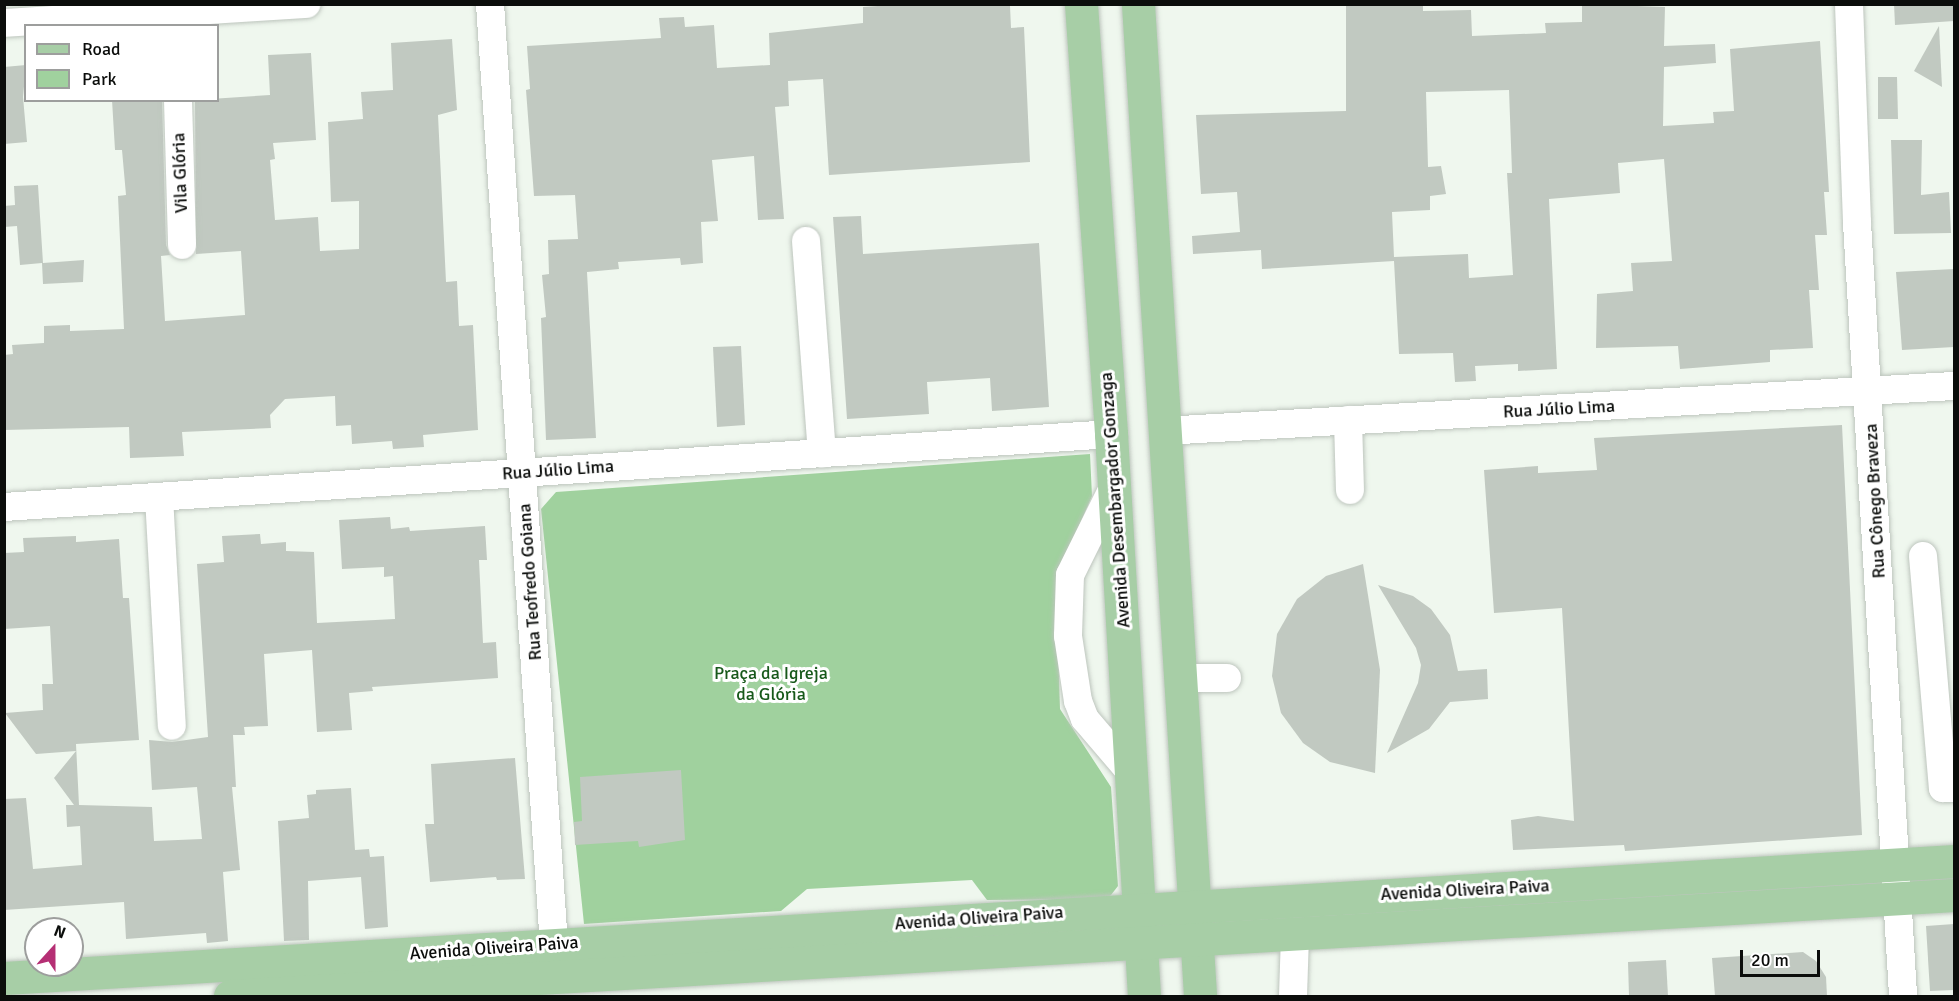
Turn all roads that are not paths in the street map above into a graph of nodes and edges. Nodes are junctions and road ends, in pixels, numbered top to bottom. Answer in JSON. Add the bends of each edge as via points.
{"nodes":[{"id":1,"x":306,"y":4,"type":"edge"},
{"id":2,"x":490,"y":4,"type":"edge"},
{"id":3,"x":1081,"y":4,"type":"edge"},
{"id":4,"x":1138,"y":4,"type":"edge"},
{"id":5,"x":1849,"y":4,"type":"edge"},
{"id":6,"x":124,"y":10,"type":"edge"},
{"id":7,"x":176,"y":19,"type":"edge"},
{"id":8,"x":4,"y":23,"type":"edge"},
{"id":9,"x":178,"y":102,"type":"edge"},
{"id":10,"x":806,"y":241,"type":"dead end"},
{"id":11,"x":182,"y":245,"type":"dead end"},
{"id":12,"x":1954,"y":386,"type":"edge"},
{"id":13,"x":1869,"y":391,"type":"junction"},
{"id":14,"x":1347,"y":420,"type":"junction"},
{"id":15,"x":1163,"y":431,"type":"junction"},
{"id":16,"x":1111,"y":434,"type":"junction"},
{"id":17,"x":822,"y":453,"type":"junction"},
{"id":18,"x":522,"y":472,"type":"junction"},
{"id":19,"x":1114,"y":486,"type":"junction"},
{"id":20,"x":1350,"y":490,"type":"dead end"},
{"id":21,"x":159,"y":497,"type":"junction"},
{"id":22,"x":4,"y":507,"type":"edge"},
{"id":23,"x":1923,"y":556,"type":"dead end"},
{"id":24,"x":1181,"y":678,"type":"junction"},
{"id":25,"x":1227,"y":678,"type":"dead end"},
{"id":26,"x":172,"y":726,"type":"dead end"},
{"id":27,"x":1132,"y":774,"type":"junction"},
{"id":28,"x":1954,"y":788,"type":"edge"},
{"id":29,"x":1954,"y":861,"type":"edge"},
{"id":30,"x":1896,"y":864,"type":"junction"},
{"id":31,"x":1954,"y":895,"type":"edge"},
{"id":32,"x":1898,"y":899,"type":"junction"},
{"id":33,"x":1195,"y":906,"type":"junction"},
{"id":34,"x":1139,"y":908,"type":"junction"},
{"id":35,"x":1295,"y":935,"type":"junction"},
{"id":36,"x":1197,"y":940,"type":"junction"},
{"id":37,"x":1141,"y":942,"type":"junction"},
{"id":38,"x":554,"y":944,"type":"junction"},
{"id":39,"x":4,"y":978,"type":"edge"},
{"id":40,"x":557,"y":987,"type":"edge"},
{"id":41,"x":230,"y":996,"type":"edge"},
{"id":42,"x":1144,"y":996,"type":"edge"},
{"id":43,"x":1200,"y":996,"type":"edge"},
{"id":44,"x":1293,"y":996,"type":"edge"},
{"id":45,"x":1903,"y":996,"type":"edge"}],
"edges":[{"from":1,"to":7,"type":"street"},
{"from":2,"to":18,"type":"street","name":"Rua Teofredo Goiana"},
{"from":3,"to":16,"type":"main road","name":"Avenida Desembargador Gonzaga"},
{"from":4,"to":15,"type":"main road"},
{"from":5,"to":13,"type":"street","name":"Rua Cônego Braveza"},
{"from":6,"to":7,"type":"street"},
{"from":6,"to":8,"type":"street"},
{"from":9,"to":11,"type":"street","name":"Vila Glória"},
{"from":10,"to":17,"type":"street"},
{"from":12,"to":13,"type":"street","name":"Rua Júlio Lima"},
{"from":13,"to":14,"type":"street","name":"Rua Júlio Lima"},
{"from":13,"to":30,"type":"street","name":"Rua Cônego Braveza"},
{"from":14,"to":15,"type":"street","name":"Rua Júlio Lima"},
{"from":14,"to":20,"type":"street"},
{"from":15,"to":24,"type":"main road"},
{"from":16,"to":17,"type":"street","name":"Rua Júlio Lima"},
{"from":16,"to":19,"type":"main road","name":"Avenida Desembargador Gonzaga"},
{"from":17,"to":18,"type":"street","name":"Rua Júlio Lima"},
{"from":18,"to":21,"type":"street","name":"Rua Júlio Lima"},
{"from":18,"to":38,"type":"street","name":"Rua Teofredo Goiana"},
{"from":19,"to":27,"type":"main road","name":"Avenida Desembargador Gonzaga"},
{"from":19,"to":27,"type":"street","via":[[1070,575],[1068,636],[1084,719]]},
{"from":21,"to":22,"type":"street","name":"Rua Júlio Lima"},
{"from":21,"to":26,"type":"street"},
{"from":23,"to":28,"type":"street","via":[[1943,788]]},
{"from":24,"to":25,"type":"street"},
{"from":24,"to":33,"type":"main road"},
{"from":27,"to":34,"type":"main road","name":"Avenida Desembargador Gonzaga"},
{"from":29,"to":30,"type":"main road","name":"Avenida Oliveira Paiva"},
{"from":30,"to":32,"type":"street","name":"Rua Cônego Braveza"},
{"from":30,"to":33,"type":"main road","name":"Avenida Oliveira Paiva"},
{"from":31,"to":32,"type":"main road","name":"Avenida Oliveira Paiva"},
{"from":32,"to":35,"type":"main road","name":"Avenida Oliveira Paiva"},
{"from":32,"to":45,"type":"street","name":"Rua Cônego Braveza"},
{"from":33,"to":34,"type":"main road","name":"Avenida Oliveira Paiva"},
{"from":33,"to":36,"type":"main road"},
{"from":34,"to":37,"type":"main road","name":"Avenida Desembargador Gonzaga"},
{"from":34,"to":38,"type":"main road","name":"Avenida Oliveira Paiva"},
{"from":35,"to":36,"type":"main road","name":"Avenida Oliveira Paiva"},
{"from":35,"to":44,"type":"street"},
{"from":36,"to":37,"type":"main road","name":"Avenida Oliveira Paiva"},
{"from":36,"to":43,"type":"main road"},
{"from":37,"to":40,"type":"main road","name":"Avenida Oliveira Paiva"},
{"from":37,"to":42,"type":"main road","name":"Avenida Desembargador Gonzaga"},
{"from":38,"to":39,"type":"main road","name":"Avenida Oliveira Paiva"},
{"from":40,"to":41,"type":"main road","name":"Avenida Oliveira Paiva"}]}
